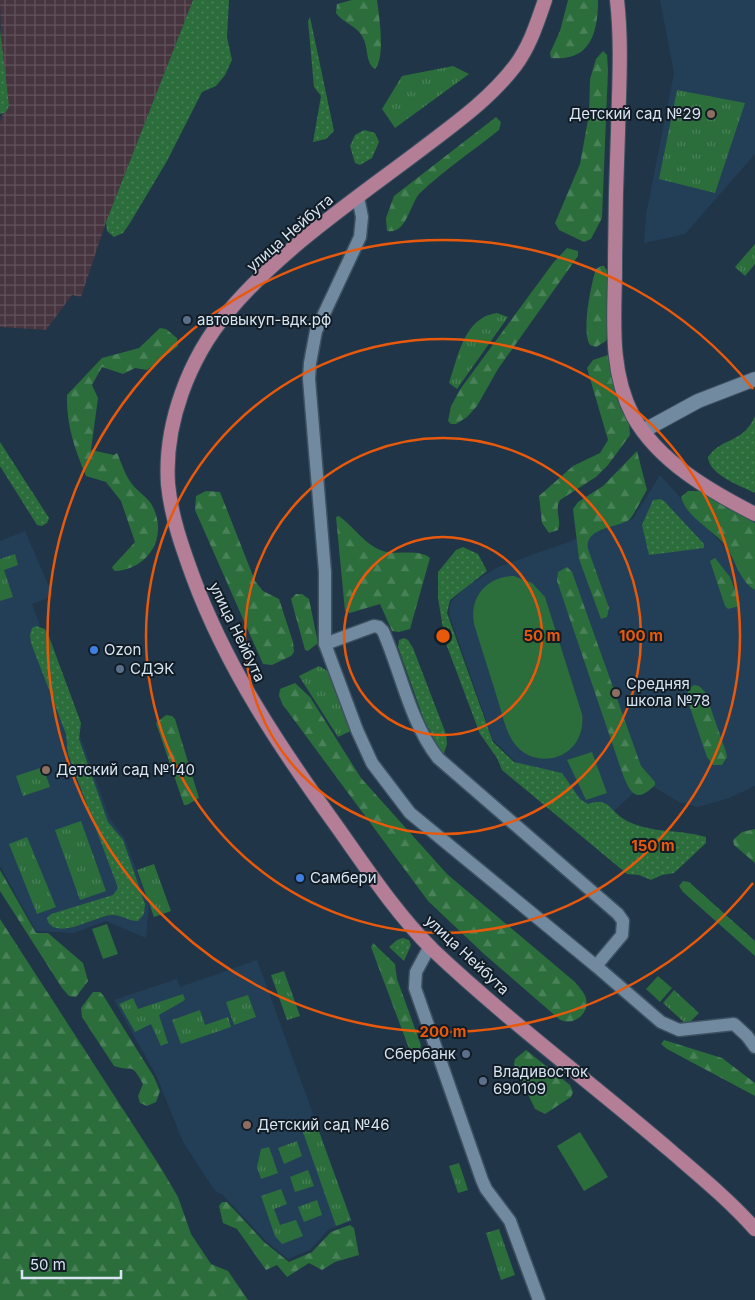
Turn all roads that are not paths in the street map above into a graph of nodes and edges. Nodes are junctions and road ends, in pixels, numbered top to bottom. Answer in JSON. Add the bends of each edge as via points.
{"nodes":[{"id":1,"x":545,"y":0,"type":"edge"},
{"id":2,"x":617,"y":0,"type":"edge"},
{"id":3,"x":358,"y":197,"type":"junction"},
{"id":4,"x":755,"y":379,"type":"edge"},
{"id":5,"x":644,"y":431,"type":"junction"},
{"id":6,"x":755,"y":514,"type":"edge"},
{"id":7,"x":326,"y":644,"type":"junction"},
{"id":8,"x":430,"y":946,"type":"junction"},
{"id":9,"x":596,"y":966,"type":"junction"},
{"id":10,"x":755,"y":1047,"type":"edge"},
{"id":11,"x":755,"y":1229,"type":"edge"},
{"id":12,"x":539,"y":1300,"type":"edge"}],
"edges":[{"from":1,"to":3,"type":"main road","name":"улица Нейбута","via":[[532,39],[501,82],[455,124]]},
{"from":2,"to":5,"type":"main road","via":[[621,44],[614,345],[626,401]]},
{"from":3,"to":7,"type":"street","via":[[362,217],[360,237],[316,331],[310,363],[313,438],[326,577]]},
{"from":3,"to":8,"type":"main road","name":"улица Нейбута","via":[[296,247],[242,297],[207,342],[186,383],[172,427],[168,480],[184,555],[202,603],[244,688],[279,745],[350,846]]},
{"from":4,"to":5,"type":"street","via":[[698,401]]},
{"from":5,"to":6,"type":"main road","via":[[676,465]]},
{"from":7,"to":9,"type":"street","via":[[367,754],[405,808]]},
{"from":7,"to":9,"type":"street","via":[[374,626],[383,631],[419,725],[438,758],[623,921],[622,935]]},
{"from":8,"to":11,"type":"main road","name":"улица Нейбута","via":[[673,1152]]},
{"from":8,"to":12,"type":"street","via":[[416,972],[415,988],[482,1180],[510,1222]]},
{"from":9,"to":10,"type":"street","via":[[672,1028],[734,1024]]}]}
